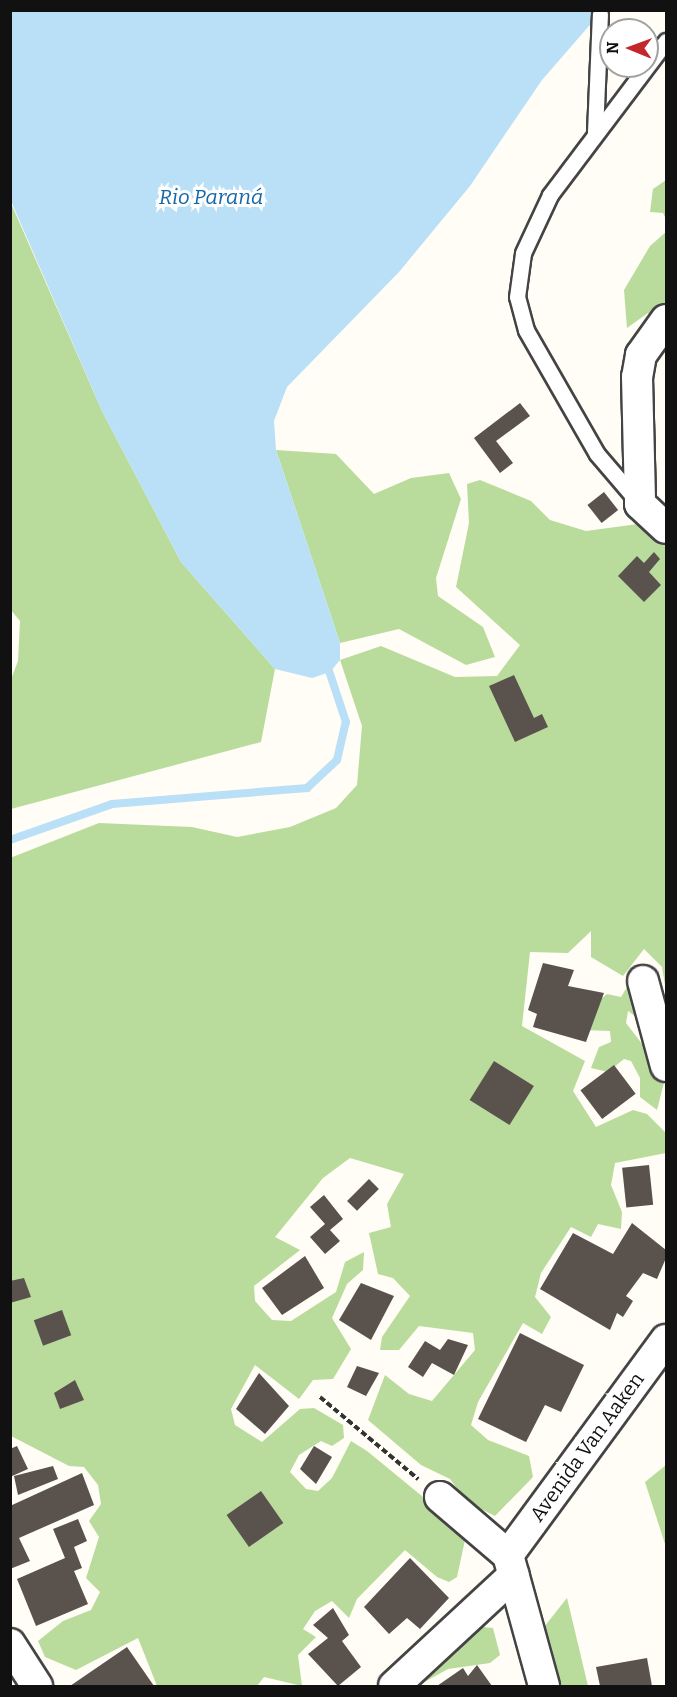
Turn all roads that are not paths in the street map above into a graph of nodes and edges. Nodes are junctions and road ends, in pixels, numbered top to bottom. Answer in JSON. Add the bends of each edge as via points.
{"nodes":[{"id":1,"x":600,"y":14,"type":"dead end"},
{"id":2,"x":666,"y":41,"type":"edge"},
{"id":3,"x":595,"y":132,"type":"junction"},
{"id":4,"x":666,"y":320,"type":"edge"},
{"id":5,"x":640,"y":504,"type":"junction"},
{"id":6,"x":666,"y":528,"type":"edge"},
{"id":7,"x":643,"y":981,"type":"dead end"},
{"id":8,"x":666,"y":1066,"type":"edge"},
{"id":9,"x":666,"y":1340,"type":"edge"},
{"id":10,"x":440,"y":1497,"type":"road end"},
{"id":11,"x":511,"y":1565,"type":"junction"},
{"id":12,"x":10,"y":1644,"type":"edge"},
{"id":13,"x":37,"y":1686,"type":"edge"},
{"id":14,"x":394,"y":1686,"type":"edge"},
{"id":15,"x":544,"y":1686,"type":"edge"}],
"edges":[{"from":1,"to":3,"type":"lane"},
{"from":2,"to":3,"type":"lane"},
{"from":3,"to":5,"type":"lane","via":[[550,195],[523,253],[517,297],[525,330],[597,454]]},
{"from":4,"to":5,"type":"street","via":[[641,355]]},
{"from":5,"to":6,"type":"street"},
{"from":7,"to":8,"type":"street"},
{"from":9,"to":11,"type":"street","name":"Avenida Van Aaken"},
{"from":10,"to":11,"type":"street"},
{"from":11,"to":14,"type":"street","name":"Avenida Van Aaken"},
{"from":11,"to":15,"type":"street"},
{"from":12,"to":13,"type":"street"}]}
